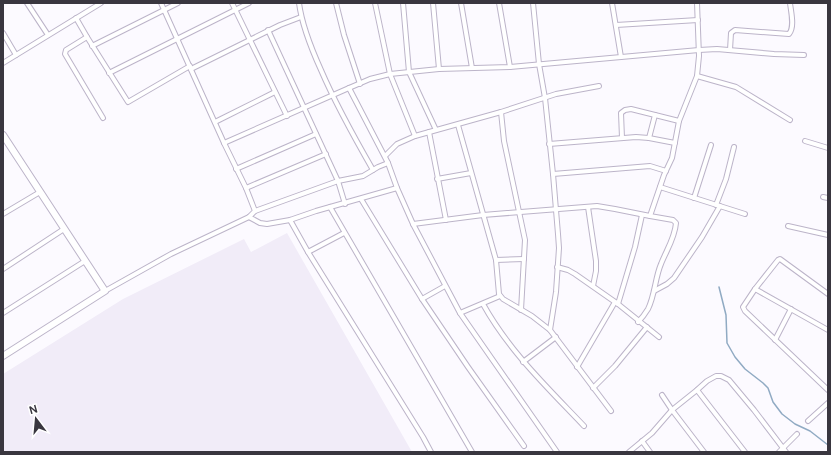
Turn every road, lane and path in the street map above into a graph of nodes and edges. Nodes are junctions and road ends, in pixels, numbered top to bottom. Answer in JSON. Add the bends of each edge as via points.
{"nodes":[{"id":1,"x":27,"y":3,"type":"edge"},
{"id":2,"x":101,"y":3,"type":"edge"},
{"id":3,"x":161,"y":3,"type":"edge"},
{"id":4,"x":178,"y":3,"type":"edge"},
{"id":5,"x":232,"y":3,"type":"edge"},
{"id":6,"x":249,"y":3,"type":"edge"},
{"id":7,"x":299,"y":3,"type":"edge"},
{"id":8,"x":336,"y":3,"type":"edge"},
{"id":9,"x":375,"y":3,"type":"edge"},
{"id":10,"x":403,"y":3,"type":"edge"},
{"id":11,"x":433,"y":3,"type":"edge"},
{"id":12,"x":461,"y":3,"type":"edge"},
{"id":13,"x":499,"y":3,"type":"edge"},
{"id":14,"x":533,"y":3,"type":"edge"},
{"id":15,"x":612,"y":3,"type":"edge"},
{"id":16,"x":697,"y":3,"type":"edge"},
{"id":17,"x":790,"y":3,"type":"edge"},
{"id":18,"x":235,"y":9,"type":"junction"},
{"id":19,"x":164,"y":10,"type":"junction"},
{"id":20,"x":301,"y":17,"type":"junction"},
{"id":21,"x":76,"y":18,"type":"junction"},
{"id":22,"x":698,"y":20,"type":"junction"},
{"id":23,"x":616,"y":26,"type":"junction"},
{"id":24,"x":268,"y":30,"type":"junction"},
{"id":25,"x":3,"y":33,"type":"edge"},
{"id":26,"x":48,"y":35,"type":"junction"},
{"id":27,"x":87,"y":37,"type":"junction"},
{"id":28,"x":177,"y":40,"type":"junction"},
{"id":29,"x":249,"y":40,"type":"junction"},
{"id":30,"x":92,"y":46,"type":"junction"},
{"id":31,"x":699,"y":50,"type":"junction"},
{"id":32,"x":730,"y":50,"type":"junction"},
{"id":33,"x":16,"y":55,"type":"junction"},
{"id":34,"x":804,"y":55,"type":"dead end"},
{"id":35,"x":621,"y":57,"type":"junction"},
{"id":36,"x":3,"y":63,"type":"edge"},
{"id":37,"x":539,"y":64,"type":"junction"},
{"id":38,"x":191,"y":67,"type":"junction"},
{"id":39,"x":510,"y":67,"type":"junction"},
{"id":40,"x":472,"y":68,"type":"junction"},
{"id":41,"x":439,"y":70,"type":"junction"},
{"id":42,"x":409,"y":72,"type":"junction"},
{"id":43,"x":109,"y":73,"type":"junction"},
{"id":44,"x":390,"y":74,"type":"junction"},
{"id":45,"x":697,"y":76,"type":"junction"},
{"id":46,"x":360,"y":84,"type":"junction"},
{"id":47,"x":599,"y":86,"type":"dead end"},
{"id":48,"x":349,"y":88,"type":"junction"},
{"id":49,"x":275,"y":92,"type":"junction"},
{"id":50,"x":332,"y":96,"type":"junction"},
{"id":51,"x":544,"y":98,"type":"junction"},
{"id":52,"x":304,"y":109,"type":"junction"},
{"id":53,"x":501,"y":112,"type":"junction"},
{"id":54,"x":655,"y":115,"type":"junction"},
{"id":55,"x":287,"y":116,"type":"junction"},
{"id":56,"x":103,"y":118,"type":"dead end"},
{"id":57,"x":790,"y":120,"type":"dead end"},
{"id":58,"x":679,"y":121,"type":"junction"},
{"id":59,"x":215,"y":122,"type":"junction"},
{"id":60,"x":458,"y":125,"type":"junction"},
{"id":61,"x":436,"y":130,"type":"junction"},
{"id":62,"x":429,"y":132,"type":"junction"},
{"id":63,"x":316,"y":134,"type":"junction"},
{"id":64,"x":3,"y":135,"type":"edge"},
{"id":65,"x":415,"y":136,"type":"junction"},
{"id":66,"x":622,"y":138,"type":"junction"},
{"id":67,"x":649,"y":138,"type":"junction"},
{"id":68,"x":805,"y":141,"type":"dead end"},
{"id":69,"x":224,"y":143,"type":"junction"},
{"id":70,"x":675,"y":143,"type":"junction"},
{"id":71,"x":549,"y":144,"type":"junction"},
{"id":72,"x":711,"y":145,"type":"dead end"},
{"id":73,"x":734,"y":147,"type":"dead end"},
{"id":74,"x":828,"y":148,"type":"edge"},
{"id":75,"x":326,"y":154,"type":"junction"},
{"id":76,"x":385,"y":156,"type":"junction"},
{"id":77,"x":388,"y":163,"type":"junction"},
{"id":78,"x":236,"y":169,"type":"junction"},
{"id":79,"x":373,"y":170,"type":"junction"},
{"id":80,"x":666,"y":171,"type":"junction"},
{"id":81,"x":471,"y":173,"type":"junction"},
{"id":82,"x":553,"y":174,"type":"junction"},
{"id":83,"x":437,"y":179,"type":"junction"},
{"id":84,"x":338,"y":181,"type":"junction"},
{"id":85,"x":660,"y":187,"type":"junction"},
{"id":86,"x":246,"y":188,"type":"junction"},
{"id":87,"x":397,"y":188,"type":"junction"},
{"id":88,"x":40,"y":192,"type":"junction"},
{"id":89,"x":823,"y":197,"type":"dead end"},
{"id":90,"x":694,"y":198,"type":"junction"},
{"id":91,"x":828,"y":198,"type":"edge"},
{"id":92,"x":361,"y":199,"type":"junction"},
{"id":93,"x":345,"y":204,"type":"junction"},
{"id":94,"x":718,"y":205,"type":"junction"},
{"id":95,"x":330,"y":207,"type":"junction"},
{"id":96,"x":588,"y":207,"type":"junction"},
{"id":97,"x":557,"y":210,"type":"junction"},
{"id":98,"x":255,"y":211,"type":"junction"},
{"id":99,"x":520,"y":212,"type":"junction"},
{"id":100,"x":3,"y":214,"type":"edge"},
{"id":101,"x":745,"y":214,"type":"dead end"},
{"id":102,"x":483,"y":215,"type":"junction"},
{"id":103,"x":642,"y":215,"type":"junction"},
{"id":104,"x":650,"y":216,"type":"junction"},
{"id":105,"x":249,"y":217,"type":"junction"},
{"id":106,"x":290,"y":220,"type":"junction"},
{"id":107,"x":446,"y":220,"type":"junction"},
{"id":108,"x":413,"y":224,"type":"junction"},
{"id":109,"x":788,"y":226,"type":"dead end"},
{"id":110,"x":64,"y":229,"type":"junction"},
{"id":111,"x":344,"y":233,"type":"junction"},
{"id":112,"x":828,"y":235,"type":"edge"},
{"id":113,"x":308,"y":252,"type":"junction"},
{"id":114,"x":524,"y":259,"type":"junction"},
{"id":115,"x":496,"y":260,"type":"junction"},
{"id":116,"x":85,"y":261,"type":"junction"},
{"id":117,"x":557,"y":267,"type":"junction"},
{"id":118,"x":3,"y":269,"type":"edge"},
{"id":119,"x":445,"y":286,"type":"junction"},
{"id":120,"x":593,"y":286,"type":"junction"},
{"id":121,"x":755,"y":289,"type":"junction"},
{"id":122,"x":105,"y":290,"type":"junction"},
{"id":123,"x":654,"y":291,"type":"junction"},
{"id":124,"x":828,"y":294,"type":"edge"},
{"id":125,"x":500,"y":296,"type":"junction"},
{"id":126,"x":422,"y":299,"type":"junction"},
{"id":127,"x":617,"y":303,"type":"junction"},
{"id":128,"x":483,"y":304,"type":"junction"},
{"id":129,"x":791,"y":309,"type":"junction"},
{"id":130,"x":520,"y":310,"type":"junction"},
{"id":131,"x":3,"y":312,"type":"edge"},
{"id":132,"x":460,"y":313,"type":"junction"},
{"id":133,"x":638,"y":322,"type":"junction"},
{"id":134,"x":647,"y":327,"type":"junction"},
{"id":135,"x":550,"y":330,"type":"junction"},
{"id":136,"x":828,"y":330,"type":"edge"},
{"id":137,"x":556,"y":337,"type":"junction"},
{"id":138,"x":659,"y":337,"type":"dead end"},
{"id":139,"x":775,"y":340,"type":"junction"},
{"id":140,"x":3,"y":356,"type":"edge"},
{"id":141,"x":523,"y":362,"type":"junction"},
{"id":142,"x":577,"y":368,"type":"junction"},
{"id":143,"x":593,"y":388,"type":"junction"},
{"id":144,"x":697,"y":390,"type":"junction"},
{"id":145,"x":828,"y":390,"type":"edge"},
{"id":146,"x":662,"y":395,"type":"dead end"},
{"id":147,"x":828,"y":403,"type":"edge"},
{"id":148,"x":672,"y":410,"type":"junction"},
{"id":149,"x":610,"y":411,"type":"dead end"},
{"id":150,"x":808,"y":421,"type":"dead end"},
{"id":151,"x":584,"y":426,"type":"dead end"},
{"id":152,"x":797,"y":434,"type":"dead end"},
{"id":153,"x":642,"y":442,"type":"junction"},
{"id":154,"x":524,"y":446,"type":"dead end"},
{"id":155,"x":782,"y":451,"type":"edge"},
{"id":156,"x":431,"y":452,"type":"edge"},
{"id":157,"x":472,"y":452,"type":"edge"},
{"id":158,"x":557,"y":452,"type":"edge"},
{"id":159,"x":629,"y":452,"type":"edge"},
{"id":160,"x":650,"y":452,"type":"edge"},
{"id":161,"x":704,"y":452,"type":"edge"},
{"id":162,"x":745,"y":452,"type":"edge"}],
"edges":[{"from":1,"to":26,"type":"street"},
{"from":2,"to":21,"type":"street"},
{"from":3,"to":19,"type":"street"},
{"from":4,"to":19,"type":"street"},
{"from":5,"to":18,"type":"street"},
{"from":6,"to":18,"type":"street"},
{"from":7,"to":20,"type":"street"},
{"from":8,"to":46,"type":"street"},
{"from":9,"to":44,"type":"street"},
{"from":10,"to":42,"type":"street"},
{"from":11,"to":41,"type":"street"},
{"from":12,"to":40,"type":"street"},
{"from":13,"to":39,"type":"street"},
{"from":14,"to":37,"type":"street"},
{"from":15,"to":23,"type":"street"},
{"from":16,"to":22,"type":"street"},
{"from":17,"to":32,"type":"street","via":[[792,32],[789,34],[735,30],[731,33]]},
{"from":18,"to":28,"type":"street"},
{"from":18,"to":29,"type":"street"},
{"from":19,"to":28,"type":"street"},
{"from":19,"to":30,"type":"street"},
{"from":20,"to":24,"type":"street"},
{"from":20,"to":50,"type":"street"},
{"from":21,"to":26,"type":"street"},
{"from":21,"to":27,"type":"street"},
{"from":22,"to":23,"type":"street"},
{"from":22,"to":31,"type":"street"},
{"from":23,"to":35,"type":"street"},
{"from":24,"to":29,"type":"street"},
{"from":24,"to":52,"type":"street"},
{"from":25,"to":33,"type":"street"},
{"from":26,"to":33,"type":"street"},
{"from":27,"to":30,"type":"street"},
{"from":27,"to":56,"type":"street","via":[[66,50],[65,54]]},
{"from":28,"to":38,"type":"street"},
{"from":28,"to":43,"type":"street"},
{"from":29,"to":38,"type":"street"},
{"from":29,"to":49,"type":"street"},
{"from":30,"to":43,"type":"street"},
{"from":31,"to":32,"type":"street"},
{"from":31,"to":35,"type":"street"},
{"from":31,"to":45,"type":"street"},
{"from":32,"to":34,"type":"street"},
{"from":33,"to":36,"type":"street"},
{"from":35,"to":37,"type":"street"},
{"from":37,"to":39,"type":"street"},
{"from":37,"to":51,"type":"street"},
{"from":38,"to":43,"type":"street","via":[[130,102]]},
{"from":38,"to":59,"type":"street"},
{"from":39,"to":40,"type":"street"},
{"from":40,"to":41,"type":"street"},
{"from":41,"to":42,"type":"street"},
{"from":42,"to":44,"type":"street"},
{"from":42,"to":61,"type":"street"},
{"from":44,"to":46,"type":"street"},
{"from":44,"to":65,"type":"street"},
{"from":45,"to":57,"type":"street","via":[[736,87]]},
{"from":45,"to":58,"type":"street"},
{"from":46,"to":48,"type":"street"},
{"from":47,"to":51,"type":"street"},
{"from":48,"to":50,"type":"street"},
{"from":48,"to":76,"type":"street"},
{"from":49,"to":55,"type":"street"},
{"from":49,"to":59,"type":"street"},
{"from":50,"to":52,"type":"street"},
{"from":50,"to":79,"type":"street"},
{"from":51,"to":53,"type":"street"},
{"from":51,"to":71,"type":"street"},
{"from":52,"to":55,"type":"street"},
{"from":52,"to":63,"type":"street"},
{"from":53,"to":60,"type":"street"},
{"from":53,"to":99,"type":"street","via":[[504,141]]},
{"from":54,"to":58,"type":"street"},
{"from":54,"to":66,"type":"street","via":[[631,109],[622,111]]},
{"from":54,"to":67,"type":"street"},
{"from":55,"to":69,"type":"street"},
{"from":58,"to":70,"type":"street"},
{"from":59,"to":69,"type":"street"},
{"from":60,"to":61,"type":"street"},
{"from":60,"to":81,"type":"street"},
{"from":61,"to":62,"type":"street"},
{"from":62,"to":65,"type":"street"},
{"from":62,"to":83,"type":"street"},
{"from":63,"to":75,"type":"street"},
{"from":63,"to":78,"type":"street"},
{"from":64,"to":88,"type":"street"},
{"from":65,"to":76,"type":"street","via":[[397,144]]},
{"from":66,"to":67,"type":"street"},
{"from":66,"to":71,"type":"street"},
{"from":67,"to":70,"type":"street"},
{"from":68,"to":74,"type":"street"},
{"from":69,"to":78,"type":"street"},
{"from":70,"to":80,"type":"street"},
{"from":71,"to":82,"type":"street"},
{"from":72,"to":90,"type":"street"},
{"from":73,"to":94,"type":"street"},
{"from":75,"to":84,"type":"street"},
{"from":75,"to":86,"type":"street"},
{"from":76,"to":77,"type":"street"},
{"from":77,"to":79,"type":"street"},
{"from":77,"to":87,"type":"street"},
{"from":78,"to":86,"type":"street"},
{"from":79,"to":84,"type":"street","via":[[363,176]]},
{"from":80,"to":82,"type":"street","via":[[650,166]]},
{"from":80,"to":85,"type":"street"},
{"from":81,"to":83,"type":"street"},
{"from":81,"to":102,"type":"street"},
{"from":82,"to":97,"type":"street"},
{"from":83,"to":107,"type":"street"},
{"from":84,"to":93,"type":"street"},
{"from":84,"to":98,"type":"street"},
{"from":85,"to":90,"type":"street"},
{"from":85,"to":104,"type":"street"},
{"from":86,"to":98,"type":"street"},
{"from":87,"to":92,"type":"street"},
{"from":87,"to":108,"type":"street"},
{"from":88,"to":100,"type":"street"},
{"from":88,"to":110,"type":"street"},
{"from":89,"to":91,"type":"street"},
{"from":90,"to":94,"type":"street"},
{"from":92,"to":93,"type":"street"},
{"from":92,"to":126,"type":"street"},
{"from":93,"to":95,"type":"street"},
{"from":94,"to":101,"type":"street"},
{"from":94,"to":123,"type":"street","via":[[702,237],[674,278]]},
{"from":95,"to":106,"type":"street"},
{"from":95,"to":111,"type":"street"},
{"from":96,"to":97,"type":"street"},
{"from":96,"to":103,"type":"street"},
{"from":96,"to":120,"type":"street","via":[[596,266]]},
{"from":97,"to":99,"type":"street"},
{"from":97,"to":117,"type":"street"},
{"from":98,"to":105,"type":"street"},
{"from":99,"to":102,"type":"street"},
{"from":99,"to":114,"type":"street","via":[[525,240]]},
{"from":102,"to":107,"type":"street"},
{"from":102,"to":115,"type":"street"},
{"from":103,"to":104,"type":"street"},
{"from":103,"to":127,"type":"street","via":[[636,247]]},
{"from":104,"to":123,"type":"street","via":[[673,220],[676,223],[668,250],[660,265]]},
{"from":105,"to":106,"type":"street","via":[[267,224]]},
{"from":105,"to":122,"type":"street","via":[[171,254]]},
{"from":106,"to":113,"type":"street"},
{"from":107,"to":108,"type":"street"},
{"from":108,"to":119,"type":"street"},
{"from":109,"to":112,"type":"street"},
{"from":110,"to":116,"type":"street"},
{"from":110,"to":118,"type":"street"},
{"from":111,"to":113,"type":"street"},
{"from":111,"to":157,"type":"street"},
{"from":113,"to":156,"type":"street"},
{"from":114,"to":115,"type":"street"},
{"from":114,"to":130,"type":"street"},
{"from":115,"to":125,"type":"street"},
{"from":116,"to":122,"type":"street"},
{"from":116,"to":131,"type":"street"},
{"from":117,"to":120,"type":"street","via":[[573,272]]},
{"from":117,"to":135,"type":"street"},
{"from":119,"to":126,"type":"street"},
{"from":119,"to":132,"type":"street"},
{"from":120,"to":127,"type":"street"},
{"from":121,"to":124,"type":"street","via":[[780,259]]},
{"from":121,"to":129,"type":"street"},
{"from":121,"to":139,"type":"street","via":[[743,309]]},
{"from":122,"to":140,"type":"street"},
{"from":123,"to":133,"type":"street","via":[[648,308]]},
{"from":125,"to":128,"type":"street"},
{"from":125,"to":130,"type":"street"},
{"from":126,"to":154,"type":"street"},
{"from":127,"to":133,"type":"street"},
{"from":127,"to":142,"type":"street"},
{"from":128,"to":132,"type":"street"},
{"from":128,"to":141,"type":"street","via":[[498,330]]},
{"from":129,"to":136,"type":"street"},
{"from":129,"to":139,"type":"street"},
{"from":130,"to":135,"type":"street"},
{"from":132,"to":158,"type":"street"},
{"from":133,"to":134,"type":"street"},
{"from":134,"to":138,"type":"street"},
{"from":134,"to":143,"type":"street"},
{"from":135,"to":137,"type":"street"},
{"from":137,"to":141,"type":"street"},
{"from":137,"to":142,"type":"street"},
{"from":139,"to":145,"type":"street"},
{"from":141,"to":151,"type":"street"},
{"from":142,"to":143,"type":"street"},
{"from":143,"to":149,"type":"street"},
{"from":144,"to":148,"type":"street"},
{"from":144,"to":155,"type":"street","via":[[716,376],[725,377],[754,410]]},
{"from":144,"to":162,"type":"street"},
{"from":146,"to":148,"type":"street"},
{"from":147,"to":150,"type":"street"},
{"from":148,"to":153,"type":"street"},
{"from":148,"to":161,"type":"street"},
{"from":152,"to":155,"type":"street"},
{"from":153,"to":159,"type":"street"},
{"from":153,"to":160,"type":"street"}]}
